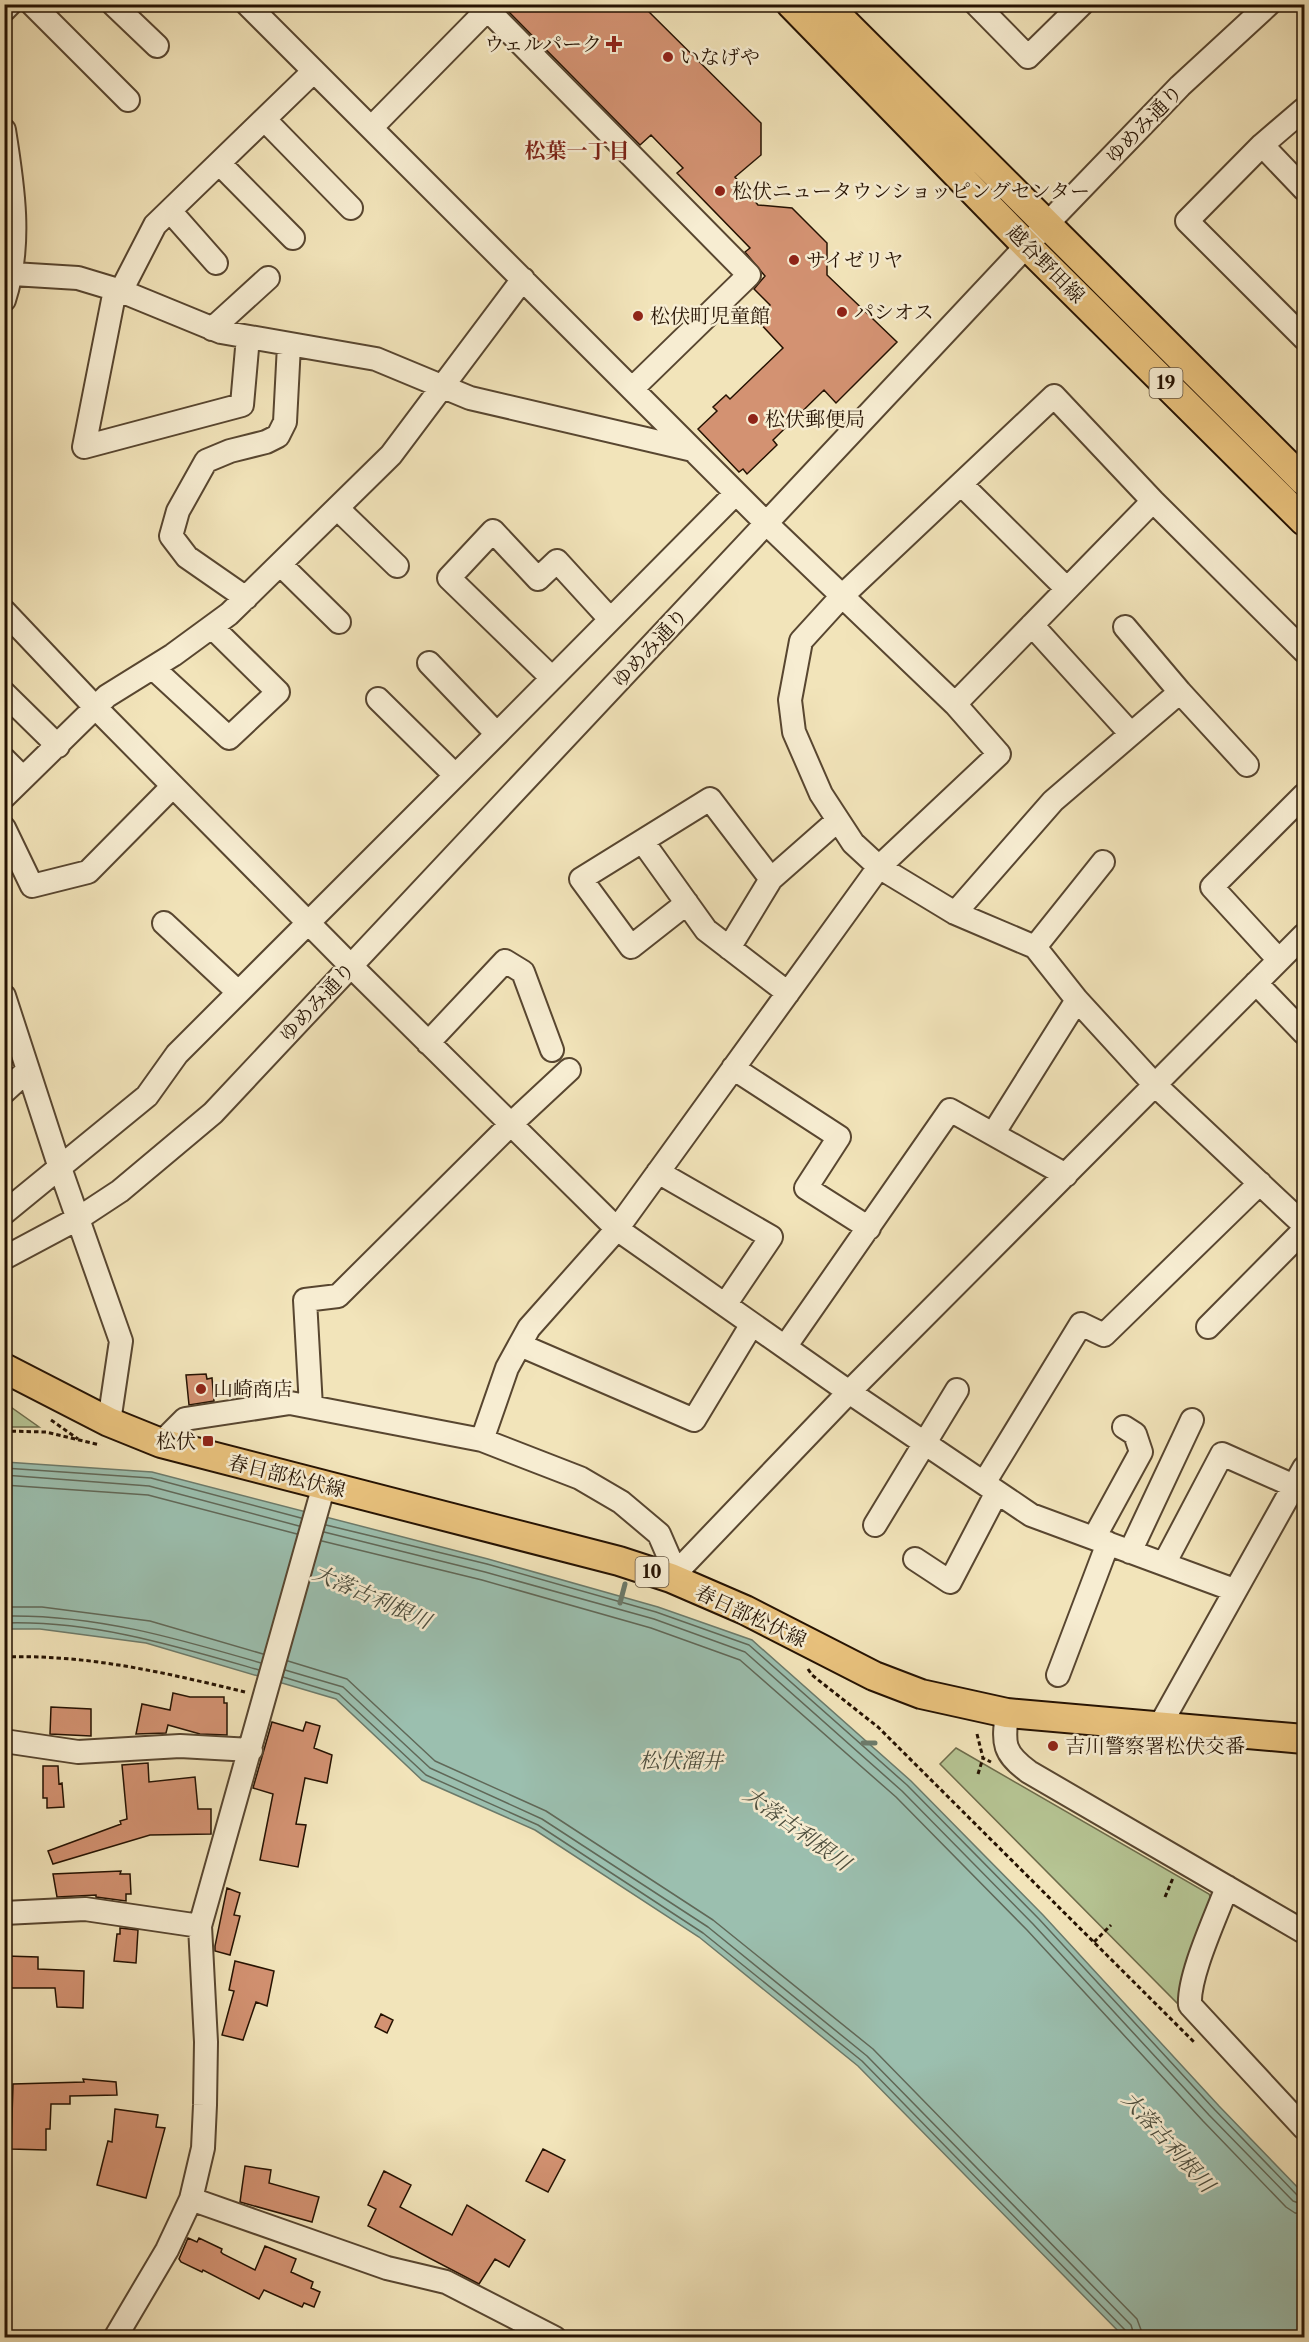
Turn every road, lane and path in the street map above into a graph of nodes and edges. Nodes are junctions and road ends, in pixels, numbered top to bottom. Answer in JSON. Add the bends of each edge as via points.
{"nodes":[{"id":1,"x":10,"y":4,"type":"edge"},
{"id":2,"x":32,"y":4,"type":"edge"},
{"id":3,"x":113,"y":4,"type":"edge"},
{"id":4,"x":247,"y":4,"type":"edge"},
{"id":5,"x":791,"y":4,"type":"edge"},
{"id":6,"x":826,"y":4,"type":"edge"},
{"id":7,"x":976,"y":4,"type":"edge"},
{"id":8,"x":1082,"y":4,"type":"edge"},
{"id":9,"x":1269,"y":4,"type":"edge"},
{"id":10,"x":484,"y":7,"type":"edge"},
{"id":11,"x":4,"y":10,"type":"edge"},
{"id":12,"x":157,"y":46,"type":"dead end"},
{"id":13,"x":314,"y":71,"type":"junction"},
{"id":14,"x":128,"y":100,"type":"dead end"},
{"id":15,"x":1305,"y":109,"type":"edge"},
{"id":16,"x":265,"y":120,"type":"junction"},
{"id":17,"x":371,"y":128,"type":"junction"},
{"id":18,"x":4,"y":130,"type":"edge"},
{"id":19,"x":1262,"y":145,"type":"junction"},
{"id":20,"x":220,"y":164,"type":"junction"},
{"id":21,"x":1305,"y":189,"type":"edge"},
{"id":22,"x":351,"y":208,"type":"dead end"},
{"id":23,"x":171,"y":212,"type":"junction"},
{"id":24,"x":1047,"y":224,"type":"junction"},
{"id":25,"x":293,"y":238,"type":"dead end"},
{"id":26,"x":1027,"y":246,"type":"junction"},
{"id":27,"x":216,"y":264,"type":"dead end"},
{"id":28,"x":13,"y":274,"type":"junction"},
{"id":29,"x":268,"y":278,"type":"dead end"},
{"id":30,"x":523,"y":279,"type":"junction"},
{"id":31,"x":121,"y":291,"type":"junction"},
{"id":32,"x":4,"y":300,"type":"edge"},
{"id":33,"x":213,"y":329,"type":"junction"},
{"id":34,"x":248,"y":337,"type":"junction"},
{"id":35,"x":1305,"y":338,"type":"edge"},
{"id":36,"x":289,"y":345,"type":"junction"},
{"id":37,"x":444,"y":386,"type":"junction"},
{"id":38,"x":632,"y":388,"type":"junction"},
{"id":39,"x":693,"y":450,"type":"junction"},
{"id":40,"x":1305,"y":481,"type":"edge"},
{"id":41,"x":961,"y":484,"type":"junction"},
{"id":42,"x":736,"y":493,"type":"junction"},
{"id":43,"x":1153,"y":501,"type":"junction"},
{"id":44,"x":337,"y":508,"type":"junction"},
{"id":45,"x":1305,"y":521,"type":"edge"},
{"id":46,"x":767,"y":524,"type":"junction"},
{"id":47,"x":280,"y":564,"type":"junction"},
{"id":48,"x":397,"y":566,"type":"dead end"},
{"id":49,"x":1067,"y":589,"type":"junction"},
{"id":50,"x":842,"y":596,"type":"junction"},
{"id":51,"x":246,"y":598,"type":"junction"},
{"id":52,"x":4,"y":611,"type":"edge"},
{"id":53,"x":610,"y":619,"type":"junction"},
{"id":54,"x":339,"y":622,"type":"dead end"},
{"id":55,"x":1032,"y":625,"type":"junction"},
{"id":56,"x":212,"y":627,"type":"junction"},
{"id":57,"x":1125,"y":627,"type":"dead end"},
{"id":58,"x":1305,"y":651,"type":"edge"},
{"id":59,"x":429,"y":663,"type":"dead end"},
{"id":60,"x":153,"y":668,"type":"junction"},
{"id":61,"x":552,"y":678,"type":"junction"},
{"id":62,"x":1180,"y":692,"type":"junction"},
{"id":63,"x":4,"y":693,"type":"edge"},
{"id":64,"x":378,"y":699,"type":"dead end"},
{"id":65,"x":955,"y":704,"type":"junction"},
{"id":66,"x":95,"y":707,"type":"junction"},
{"id":67,"x":497,"y":734,"type":"junction"},
{"id":68,"x":1131,"y":734,"type":"junction"},
{"id":69,"x":58,"y":746,"type":"junction"},
{"id":70,"x":4,"y":759,"type":"edge"},
{"id":71,"x":1247,"y":765,"type":"dead end"},
{"id":72,"x":455,"y":775,"type":"junction"},
{"id":73,"x":23,"y":778,"type":"junction"},
{"id":74,"x":173,"y":786,"type":"junction"},
{"id":75,"x":1305,"y":795,"type":"edge"},
{"id":76,"x":4,"y":797,"type":"edge"},
{"id":77,"x":838,"y":820,"type":"junction"},
{"id":78,"x":4,"y":828,"type":"edge"},
{"id":79,"x":643,"y":842,"type":"junction"},
{"id":80,"x":1103,"y":862,"type":"dead end"},
{"id":81,"x":879,"y":867,"type":"junction"},
{"id":82,"x":771,"y":879,"type":"junction"},
{"id":83,"x":687,"y":903,"type":"junction"},
{"id":84,"x":955,"y":913,"type":"junction"},
{"id":85,"x":308,"y":922,"type":"junction"},
{"id":86,"x":164,"y":923,"type":"dead end"},
{"id":87,"x":1303,"y":940,"type":"edge"},
{"id":88,"x":1035,"y":947,"type":"junction"},
{"id":89,"x":729,"y":948,"type":"junction"},
{"id":90,"x":1280,"y":960,"type":"junction"},
{"id":91,"x":351,"y":966,"type":"junction"},
{"id":92,"x":1256,"y":983,"type":"junction"},
{"id":93,"x":238,"y":992,"type":"junction"},
{"id":94,"x":788,"y":993,"type":"junction"},
{"id":95,"x":4,"y":996,"type":"edge"},
{"id":96,"x":1077,"y":1000,"type":"junction"},
{"id":97,"x":1305,"y":1033,"type":"edge"},
{"id":98,"x":428,"y":1042,"type":"junction"},
{"id":99,"x":552,"y":1050,"type":"dead end"},
{"id":100,"x":733,"y":1068,"type":"junction"},
{"id":101,"x":28,"y":1070,"type":"junction"},
{"id":102,"x":569,"y":1070,"type":"dead end"},
{"id":103,"x":1154,"y":1084,"type":"junction"},
{"id":104,"x":4,"y":1092,"type":"edge"},
{"id":105,"x":511,"y":1124,"type":"junction"},
{"id":106,"x":993,"y":1134,"type":"junction"},
{"id":107,"x":60,"y":1168,"type":"junction"},
{"id":108,"x":658,"y":1172,"type":"junction"},
{"id":109,"x":1065,"y":1175,"type":"junction"},
{"id":110,"x":1260,"y":1183,"type":"junction"},
{"id":111,"x":4,"y":1213,"type":"edge"},
{"id":112,"x":79,"y":1218,"type":"junction"},
{"id":113,"x":1305,"y":1225,"type":"edge"},
{"id":114,"x":617,"y":1228,"type":"junction"},
{"id":115,"x":869,"y":1228,"type":"junction"},
{"id":116,"x":1305,"y":1230,"type":"edge"},
{"id":117,"x":4,"y":1257,"type":"edge"},
{"id":118,"x":725,"y":1305,"type":"junction"},
{"id":119,"x":752,"y":1324,"type":"junction"},
{"id":120,"x":1208,"y":1327,"type":"dead end"},
{"id":121,"x":520,"y":1345,"type":"junction"},
{"id":122,"x":785,"y":1347,"type":"junction"},
{"id":123,"x":4,"y":1368,"type":"edge"},
{"id":124,"x":957,"y":1390,"type":"dead end"},
{"id":125,"x":849,"y":1392,"type":"junction"},
{"id":126,"x":311,"y":1407,"type":"junction"},
{"id":127,"x":1192,"y":1420,"type":"dead end"},
{"id":128,"x":109,"y":1422,"type":"junction"},
{"id":129,"x":1124,"y":1427,"type":"dead end"},
{"id":130,"x":4,"y":1431,"type":"edge"},
{"id":131,"x":46,"y":1432,"type":"dead end"},
{"id":132,"x":482,"y":1440,"type":"junction"},
{"id":133,"x":924,"y":1442,"type":"junction"},
{"id":134,"x":161,"y":1443,"type":"junction"},
{"id":135,"x":1299,"y":1477,"type":"edge"},
{"id":136,"x":991,"y":1487,"type":"junction"},
{"id":137,"x":321,"y":1494,"type":"junction"},
{"id":138,"x":874,"y":1525,"type":"dead end"},
{"id":139,"x":1101,"y":1541,"type":"junction"},
{"id":140,"x":1130,"y":1552,"type":"junction"},
{"id":141,"x":915,"y":1560,"type":"dead end"},
{"id":142,"x":1164,"y":1564,"type":"junction"},
{"id":143,"x":671,"y":1578,"type":"junction"},
{"id":144,"x":1234,"y":1590,"type":"junction"},
{"id":145,"x":4,"y":1657,"type":"edge"},
{"id":146,"x":808,"y":1667,"type":"dead end"},
{"id":147,"x":1058,"y":1676,"type":"dead end"},
{"id":148,"x":261,"y":1693,"type":"junction"},
{"id":149,"x":1005,"y":1726,"type":"junction"},
{"id":150,"x":1159,"y":1727,"type":"junction"},
{"id":151,"x":977,"y":1734,"type":"dead end"},
{"id":152,"x":1305,"y":1739,"type":"edge"},
{"id":153,"x":4,"y":1741,"type":"edge"},
{"id":154,"x":251,"y":1750,"type":"junction"},
{"id":155,"x":982,"y":1758,"type":"dead end"},
{"id":156,"x":978,"y":1774,"type":"dead end"},
{"id":157,"x":1177,"y":1871,"type":"dead end"},
{"id":158,"x":1227,"y":1887,"type":"junction"},
{"id":159,"x":1165,"y":1897,"type":"dead end"},
{"id":160,"x":4,"y":1912,"type":"edge"},
{"id":161,"x":1111,"y":1925,"type":"dead end"},
{"id":162,"x":200,"y":1926,"type":"junction"},
{"id":163,"x":1305,"y":1932,"type":"edge"},
{"id":164,"x":1094,"y":1942,"type":"junction"},
{"id":165,"x":1197,"y":2045,"type":"dead end"},
{"id":166,"x":1305,"y":2128,"type":"edge"},
{"id":167,"x":191,"y":2199,"type":"junction"},
{"id":168,"x":547,"y":2336,"type":"edge"},
{"id":169,"x":115,"y":2337,"type":"edge"}],
"edges":[{"from":1,"to":11,"type":"street"},
{"from":2,"to":14,"type":"street"},
{"from":3,"to":12,"type":"street"},
{"from":4,"to":13,"type":"street"},
{"from":5,"to":26,"type":"main road","name":"越谷野田線","number":"19"},
{"from":6,"to":24,"type":"main road","name":"越谷野田線","number":"19"},
{"from":7,"to":8,"type":"street","via":[[1028,57]]},
{"from":9,"to":24,"type":"street","name":"ゆめみ通り","via":[[1180,86]]},
{"from":10,"to":17,"type":"street"},
{"from":10,"to":38,"type":"street","via":[[749,274]]},
{"from":13,"to":16,"type":"street"},
{"from":13,"to":17,"type":"street"},
{"from":15,"to":19,"type":"street"},
{"from":16,"to":20,"type":"street"},
{"from":16,"to":22,"type":"street"},
{"from":17,"to":30,"type":"street"},
{"from":18,"to":28,"type":"street","via":[[14,194]]},
{"from":19,"to":21,"type":"street"},
{"from":19,"to":35,"type":"street","via":[[1188,221]]},
{"from":20,"to":23,"type":"street"},
{"from":20,"to":25,"type":"street"},
{"from":23,"to":27,"type":"street"},
{"from":23,"to":31,"type":"street","via":[[155,225]]},
{"from":24,"to":26,"type":"street","name":"ゆめみ通り"},
{"from":24,"to":40,"type":"main road","name":"越谷野田線","number":"19"},
{"from":26,"to":45,"type":"main road","name":"越谷野田線","number":"19"},
{"from":26,"to":46,"type":"street","name":"ゆめみ通り"},
{"from":28,"to":31,"type":"street","via":[[78,278]]},
{"from":28,"to":32,"type":"street"},
{"from":29,"to":33,"type":"street"},
{"from":30,"to":37,"type":"street"},
{"from":30,"to":38,"type":"street"},
{"from":31,"to":33,"type":"street"},
{"from":31,"to":34,"type":"street","via":[[114,300],[84,447],[242,405]]},
{"from":33,"to":34,"type":"street"},
{"from":34,"to":36,"type":"street"},
{"from":36,"to":37,"type":"street","via":[[376,359]]},
{"from":36,"to":51,"type":"street","via":[[285,422],[278,436],[206,461],[178,511],[171,536],[187,557]]},
{"from":37,"to":39,"type":"street","via":[[470,398]]},
{"from":37,"to":44,"type":"street","via":[[391,455]]},
{"from":38,"to":39,"type":"street"},
{"from":39,"to":42,"type":"street"},
{"from":41,"to":43,"type":"street","via":[[1054,396]]},
{"from":41,"to":49,"type":"street"},
{"from":41,"to":50,"type":"street"},
{"from":42,"to":46,"type":"street"},
{"from":42,"to":53,"type":"street"},
{"from":43,"to":49,"type":"street"},
{"from":43,"to":58,"type":"street"},
{"from":44,"to":47,"type":"street"},
{"from":44,"to":48,"type":"street"},
{"from":46,"to":50,"type":"street"},
{"from":46,"to":91,"type":"street","name":"ゆめみ通り"},
{"from":47,"to":51,"type":"street"},
{"from":47,"to":54,"type":"street"},
{"from":49,"to":55,"type":"street"},
{"from":50,"to":65,"type":"street"},
{"from":50,"to":77,"type":"street","via":[[801,641],[790,700],[794,732],[821,794]]},
{"from":51,"to":56,"type":"street"},
{"from":52,"to":66,"type":"street"},
{"from":53,"to":61,"type":"street"},
{"from":53,"to":61,"type":"street","via":[[557,561],[538,579],[493,531],[448,578]]},
{"from":55,"to":65,"type":"street"},
{"from":55,"to":68,"type":"street"},
{"from":56,"to":60,"type":"street"},
{"from":56,"to":60,"type":"street","via":[[278,692],[229,738]]},
{"from":57,"to":62,"type":"street"},
{"from":59,"to":67,"type":"street"},
{"from":60,"to":66,"type":"street"},
{"from":61,"to":67,"type":"street"},
{"from":62,"to":68,"type":"street"},
{"from":62,"to":71,"type":"street"},
{"from":63,"to":69,"type":"street"},
{"from":64,"to":72,"type":"street"},
{"from":65,"to":81,"type":"street","via":[[999,754]]},
{"from":66,"to":69,"type":"street"},
{"from":66,"to":74,"type":"street"},
{"from":67,"to":72,"type":"street"},
{"from":68,"to":84,"type":"street","via":[[1053,801]]},
{"from":69,"to":73,"type":"street"},
{"from":70,"to":73,"type":"street"},
{"from":72,"to":85,"type":"street"},
{"from":73,"to":76,"type":"street"},
{"from":74,"to":78,"type":"street","via":[[88,872],[32,886]]},
{"from":74,"to":85,"type":"street"},
{"from":75,"to":90,"type":"street","via":[[1212,887]]},
{"from":77,"to":81,"type":"street","via":[[853,843]]},
{"from":77,"to":82,"type":"street"},
{"from":79,"to":82,"type":"street","via":[[710,799]]},
{"from":79,"to":83,"type":"street"},
{"from":79,"to":83,"type":"street","via":[[581,879],[631,947]]},
{"from":80,"to":88,"type":"street"},
{"from":81,"to":84,"type":"street"},
{"from":81,"to":94,"type":"street"},
{"from":82,"to":89,"type":"street"},
{"from":83,"to":89,"type":"street","via":[[706,930]]},
{"from":84,"to":88,"type":"street"},
{"from":85,"to":91,"type":"street"},
{"from":85,"to":93,"type":"street"},
{"from":86,"to":93,"type":"street"},
{"from":87,"to":90,"type":"street"},
{"from":88,"to":96,"type":"street"},
{"from":89,"to":94,"type":"street"},
{"from":90,"to":92,"type":"street"},
{"from":91,"to":98,"type":"street"},
{"from":91,"to":112,"type":"street","name":"ゆめみ通り","via":[[213,1113],[165,1156]]},
{"from":92,"to":97,"type":"street"},
{"from":92,"to":103,"type":"street"},
{"from":93,"to":107,"type":"street","via":[[177,1054],[147,1096]]},
{"from":94,"to":100,"type":"street"},
{"from":95,"to":101,"type":"street"},
{"from":96,"to":103,"type":"street"},
{"from":96,"to":106,"type":"street"},
{"from":98,"to":99,"type":"street","via":[[505,962],[523,972]]},
{"from":98,"to":105,"type":"street"},
{"from":100,"to":108,"type":"street"},
{"from":100,"to":115,"type":"street","via":[[839,1137],[806,1188]]},
{"from":101,"to":104,"type":"street"},
{"from":101,"to":107,"type":"street"},
{"from":102,"to":105,"type":"street"},
{"from":103,"to":109,"type":"street"},
{"from":103,"to":110,"type":"street"},
{"from":105,"to":114,"type":"street"},
{"from":105,"to":126,"type":"street","via":[[338,1296],[305,1300]]},
{"from":106,"to":109,"type":"street"},
{"from":106,"to":115,"type":"street","via":[[950,1110]]},
{"from":107,"to":111,"type":"street"},
{"from":107,"to":112,"type":"street"},
{"from":108,"to":114,"type":"street"},
{"from":108,"to":118,"type":"street","via":[[771,1237]]},
{"from":109,"to":125,"type":"street"},
{"from":110,"to":113,"type":"street"},
{"from":110,"to":136,"type":"street","via":[[1104,1335],[1082,1324]]},
{"from":112,"to":117,"type":"street","name":"ゆめみ通り"},
{"from":112,"to":128,"type":"street","via":[[121,1341]]},
{"from":114,"to":118,"type":"street"},
{"from":114,"to":121,"type":"street","via":[[529,1328]]},
{"from":115,"to":122,"type":"street"},
{"from":116,"to":120,"type":"street"},
{"from":118,"to":119,"type":"street"},
{"from":119,"to":121,"type":"street","via":[[694,1420]]},
{"from":119,"to":122,"type":"street"},
{"from":121,"to":132,"type":"street","via":[[507,1368]]},
{"from":122,"to":125,"type":"street"},
{"from":123,"to":128,"type":"main road","name":"春日部松伏線","number":"10"},
{"from":124,"to":133,"type":"street"},
{"from":125,"to":133,"type":"street"},
{"from":125,"to":143,"type":"street"},
{"from":126,"to":132,"type":"street"},
{"from":126,"to":134,"type":"street","via":[[290,1403],[185,1419]]},
{"from":127,"to":140,"type":"street"},
{"from":128,"to":134,"type":"main road","name":"春日部松伏線","number":"10"},
{"from":129,"to":139,"type":"street","via":[[1136,1434],[1141,1452]]},
{"from":130,"to":131,"type":"path"},
{"from":132,"to":143,"type":"street","via":[[580,1478],[621,1502],[659,1534],[669,1557]]},
{"from":133,"to":136,"type":"street"},
{"from":133,"to":138,"type":"street"},
{"from":134,"to":137,"type":"main road","name":"春日部松伏線","number":"10"},
{"from":135,"to":142,"type":"street","via":[[1222,1454]]},
{"from":135,"to":144,"type":"street"},
{"from":136,"to":139,"type":"street","via":[[1031,1515]]},
{"from":136,"to":141,"type":"street","via":[[950,1582]]},
{"from":137,"to":143,"type":"main road","name":"春日部松伏線","number":"10","via":[[620,1561]]},
{"from":137,"to":148,"type":"street"},
{"from":139,"to":140,"type":"street"},
{"from":139,"to":147,"type":"street"},
{"from":140,"to":142,"type":"street"},
{"from":142,"to":144,"type":"street"},
{"from":143,"to":149,"type":"main road","name":"春日部松伏線","number":"10","via":[[745,1610],[874,1676]]},
{"from":144,"to":150,"type":"street"},
{"from":145,"to":148,"type":"path","via":[[38,1656],[107,1664]]},
{"from":146,"to":164,"type":"path","via":[[812,1675],[878,1727]]},
{"from":148,"to":154,"type":"street"},
{"from":149,"to":150,"type":"main road","name":"春日部松伏線","number":"10"},
{"from":149,"to":151,"type":"path"},
{"from":149,"to":158,"type":"street","via":[[1010,1758],[1029,1772]]},
{"from":150,"to":152,"type":"main road","name":"春日部松伏線","number":"10"},
{"from":153,"to":154,"type":"street","via":[[78,1752],[180,1746]]},
{"from":154,"to":162,"type":"street"},
{"from":155,"to":156,"type":"path"},
{"from":157,"to":159,"type":"path"},
{"from":158,"to":163,"type":"street"},
{"from":158,"to":166,"type":"street","via":[[1199,1966],[1190,2005]]},
{"from":160,"to":162,"type":"street","via":[[84,1909]]},
{"from":161,"to":164,"type":"path"},
{"from":162,"to":167,"type":"street","via":[[205,2105],[203,2148]]},
{"from":164,"to":165,"type":"path"},
{"from":167,"to":168,"type":"street","via":[[387,2268],[446,2282]]},
{"from":167,"to":169,"type":"street","via":[[167,2250]]}]}
